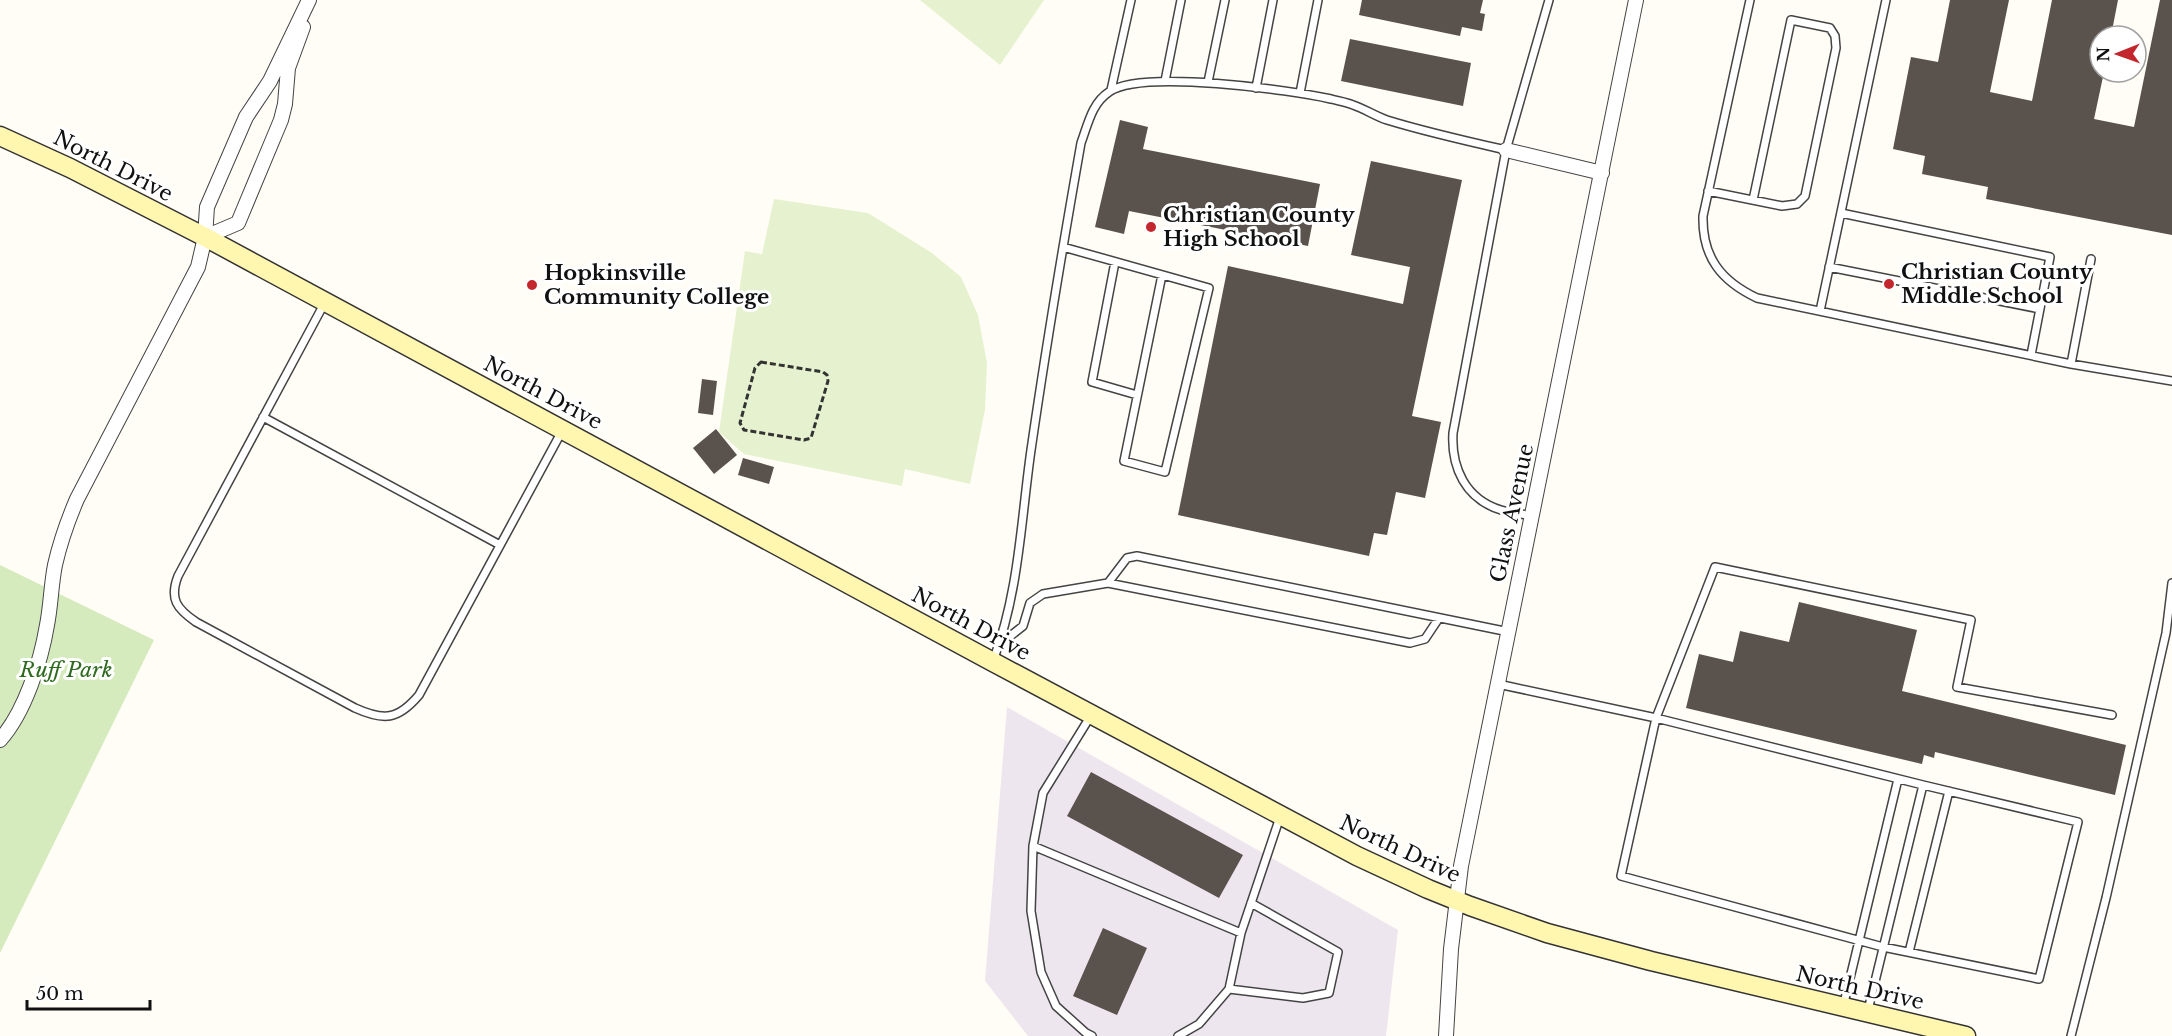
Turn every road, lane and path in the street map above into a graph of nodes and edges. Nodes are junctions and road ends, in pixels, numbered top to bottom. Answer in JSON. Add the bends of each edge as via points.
{"nodes":[{"id":1,"x":309,"y":0,"type":"edge"},
{"id":2,"x":313,"y":0,"type":"edge"},
{"id":3,"x":1131,"y":0,"type":"edge"},
{"id":4,"x":1181,"y":0,"type":"edge"},
{"id":5,"x":1225,"y":0,"type":"edge"},
{"id":6,"x":1273,"y":0,"type":"edge"},
{"id":7,"x":1318,"y":0,"type":"edge"},
{"id":8,"x":1549,"y":0,"type":"edge"},
{"id":9,"x":1636,"y":0,"type":"edge"},
{"id":10,"x":1750,"y":0,"type":"edge"},
{"id":11,"x":1886,"y":0,"type":"edge"},
{"id":12,"x":1165,"y":81,"type":"junction"},
{"id":13,"x":1208,"y":82,"type":"junction"},
{"id":14,"x":1256,"y":88,"type":"junction"},
{"id":15,"x":1111,"y":90,"type":"junction"},
{"id":16,"x":1300,"y":93,"type":"junction"},
{"id":17,"x":0,"y":136,"type":"edge"},
{"id":18,"x":1506,"y":150,"type":"junction"},
{"id":19,"x":1602,"y":173,"type":"junction"},
{"id":20,"x":1708,"y":192,"type":"junction"},
{"id":21,"x":1753,"y":200,"type":"junction"},
{"id":22,"x":1841,"y":213,"type":"junction"},
{"id":23,"x":205,"y":237,"type":"junction"},
{"id":24,"x":1063,"y":247,"type":"junction"},
{"id":25,"x":2091,"y":260,"type":"dead end"},
{"id":26,"x":1115,"y":262,"type":"junction"},
{"id":27,"x":1829,"y":267,"type":"junction"},
{"id":28,"x":1162,"y":275,"type":"junction"},
{"id":29,"x":326,"y":302,"type":"junction"},
{"id":30,"x":2040,"y":309,"type":"junction"},
{"id":31,"x":1820,"y":311,"type":"junction"},
{"id":32,"x":2031,"y":355,"type":"junction"},
{"id":33,"x":2071,"y":364,"type":"junction"},
{"id":34,"x":2172,"y":381,"type":"edge"},
{"id":35,"x":1137,"y":395,"type":"junction"},
{"id":36,"x":263,"y":417,"type":"junction"},
{"id":37,"x":563,"y":430,"type":"junction"},
{"id":38,"x":744,"y":430,"type":"joint"},
{"id":39,"x":1533,"y":516,"type":"junction"},
{"id":40,"x":500,"y":545,"type":"junction"},
{"id":41,"x":1108,"y":583,"type":"junction"},
{"id":42,"x":2172,"y":583,"type":"edge"},
{"id":43,"x":1439,"y":618,"type":"junction"},
{"id":44,"x":1509,"y":632,"type":"junction"},
{"id":45,"x":996,"y":654,"type":"junction"},
{"id":46,"x":1498,"y":684,"type":"junction"},
{"id":47,"x":1092,"y":715,"type":"junction"},
{"id":48,"x":2112,"y":715,"type":"dead end"},
{"id":49,"x":1656,"y":718,"type":"junction"},
{"id":50,"x":0,"y":740,"type":"edge"},
{"id":51,"x":1898,"y":779,"type":"junction"},
{"id":52,"x":1923,"y":785,"type":"junction"},
{"id":53,"x":1949,"y":791,"type":"junction"},
{"id":54,"x":1281,"y":815,"type":"junction"},
{"id":55,"x":1033,"y":846,"type":"junction"},
{"id":56,"x":1456,"y":900,"type":"junction"},
{"id":57,"x":1251,"y":903,"type":"junction"},
{"id":58,"x":1241,"y":933,"type":"junction"},
{"id":59,"x":1860,"y":940,"type":"junction"},
{"id":60,"x":1883,"y":947,"type":"junction"},
{"id":61,"x":1909,"y":952,"type":"junction"},
{"id":62,"x":1229,"y":989,"type":"junction"},
{"id":63,"x":1843,"y":1007,"type":"junction"},
{"id":64,"x":1867,"y":1013,"type":"junction"},
{"id":65,"x":1092,"y":1036,"type":"edge"},
{"id":66,"x":1178,"y":1036,"type":"edge"},
{"id":67,"x":1446,"y":1036,"type":"edge"},
{"id":68,"x":1965,"y":1036,"type":"edge"},
{"id":69,"x":2071,"y":1036,"type":"edge"}],
"edges":[{"from":1,"to":23,"type":"street","via":[[270,81],[246,117],[207,207]]},
{"from":2,"to":23,"type":"street","via":[[288,68],[280,120],[238,223]]},
{"from":3,"to":15,"type":"lane"},
{"from":4,"to":12,"type":"lane"},
{"from":5,"to":13,"type":"lane"},
{"from":6,"to":14,"type":"lane"},
{"from":7,"to":16,"type":"lane"},
{"from":8,"to":18,"type":"lane"},
{"from":9,"to":19,"type":"street","name":"Glass Avenue"},
{"from":10,"to":20,"type":"lane"},
{"from":11,"to":22,"type":"lane"},
{"from":12,"to":13,"type":"lane"},
{"from":12,"to":15,"type":"lane"},
{"from":13,"to":14,"type":"lane"},
{"from":14,"to":16,"type":"lane"},
{"from":15,"to":24,"type":"lane","via":[[1094,110],[1082,143]]},
{"from":16,"to":18,"type":"lane","via":[[1353,104],[1383,119],[1426,132]]},
{"from":17,"to":23,"type":"main road","name":"North Drive"},
{"from":18,"to":19,"type":"street"},
{"from":18,"to":39,"type":"lane","via":[[1453,433],[1453,457],[1468,488],[1485,503]]},
{"from":19,"to":39,"type":"street","name":"Glass Avenue"},
{"from":20,"to":21,"type":"lane"},
{"from":20,"to":31,"type":"lane","via":[[1703,234],[1709,254],[1723,275],[1737,289],[1757,298]]},
{"from":21,"to":21,"type":"lane","via":[[1782,206],[1797,204],[1805,196],[1836,48],[1830,28],[1791,20]]},
{"from":22,"to":27,"type":"lane"},
{"from":22,"to":30,"type":"lane","via":[[2050,257]]},
{"from":23,"to":29,"type":"main road","name":"North Drive"},
{"from":23,"to":50,"type":"street","via":[[198,267],[76,499],[55,565],[39,659],[22,705]]},
{"from":24,"to":26,"type":"lane"},
{"from":24,"to":45,"type":"lane","via":[[1017,564]]},
{"from":25,"to":33,"type":"lane"},
{"from":26,"to":28,"type":"lane"},
{"from":26,"to":35,"type":"lane","via":[[1092,382]]},
{"from":27,"to":30,"type":"lane"},
{"from":27,"to":31,"type":"lane"},
{"from":28,"to":35,"type":"lane"},
{"from":28,"to":35,"type":"lane","via":[[1209,288],[1165,472],[1124,461]]},
{"from":29,"to":36,"type":"lane"},
{"from":29,"to":37,"type":"main road","name":"North Drive"},
{"from":30,"to":32,"type":"lane"},
{"from":31,"to":32,"type":"lane"},
{"from":32,"to":33,"type":"lane"},
{"from":33,"to":34,"type":"lane"},
{"from":36,"to":40,"type":"lane"},
{"from":36,"to":40,"type":"lane","via":[[178,576],[174,596],[178,607],[196,622],[355,708],[389,717],[400,713],[419,695]]},
{"from":37,"to":40,"type":"lane"},
{"from":37,"to":45,"type":"main road","name":"North Drive"},
{"from":38,"to":38,"type":"path","via":[[811,438],[828,381],[826,375],[757,364],[740,423]]},
{"from":39,"to":44,"type":"street","name":"Glass Avenue"},
{"from":41,"to":43,"type":"lane","via":[[1410,643],[1425,639]]},
{"from":41,"to":43,"type":"lane","via":[[1127,558],[1137,556]]},
{"from":41,"to":45,"type":"lane","via":[[1043,594],[1029,603],[1023,626]]},
{"from":42,"to":69,"type":"lane","via":[[2166,633]]},
{"from":43,"to":44,"type":"lane"},
{"from":44,"to":46,"type":"street","name":"Glass Avenue"},
{"from":45,"to":47,"type":"main road","name":"North Drive"},
{"from":46,"to":49,"type":"lane"},
{"from":46,"to":56,"type":"street","name":"Glass Avenue"},
{"from":47,"to":54,"type":"main road","name":"North Drive"},
{"from":47,"to":55,"type":"lane","via":[[1043,793]]},
{"from":48,"to":49,"type":"lane","via":[[1957,687],[1971,620],[1715,567]]},
{"from":49,"to":51,"type":"lane"},
{"from":49,"to":59,"type":"lane","via":[[1621,876]]},
{"from":51,"to":52,"type":"lane"},
{"from":51,"to":59,"type":"lane"},
{"from":52,"to":53,"type":"lane"},
{"from":52,"to":60,"type":"lane"},
{"from":53,"to":61,"type":"lane"},
{"from":53,"to":61,"type":"lane","via":[[2078,822],[2039,979]]},
{"from":54,"to":56,"type":"main road","name":"North Drive","via":[[1357,856]]},
{"from":54,"to":57,"type":"lane"},
{"from":55,"to":58,"type":"lane"},
{"from":55,"to":65,"type":"lane","via":[[1031,910],[1041,972],[1056,1006]]},
{"from":56,"to":63,"type":"main road","name":"North Drive","via":[[1547,933]]},
{"from":56,"to":67,"type":"street","name":"Glass Avenue"},
{"from":57,"to":58,"type":"lane"},
{"from":57,"to":62,"type":"lane","via":[[1338,952],[1329,993],[1304,998]]},
{"from":58,"to":62,"type":"lane"},
{"from":59,"to":60,"type":"lane"},
{"from":59,"to":63,"type":"lane"},
{"from":60,"to":61,"type":"lane"},
{"from":60,"to":64,"type":"lane"},
{"from":62,"to":66,"type":"lane","via":[[1199,1024]]},
{"from":63,"to":64,"type":"main road","name":"North Drive"},
{"from":64,"to":68,"type":"main road","name":"North Drive"}]}
